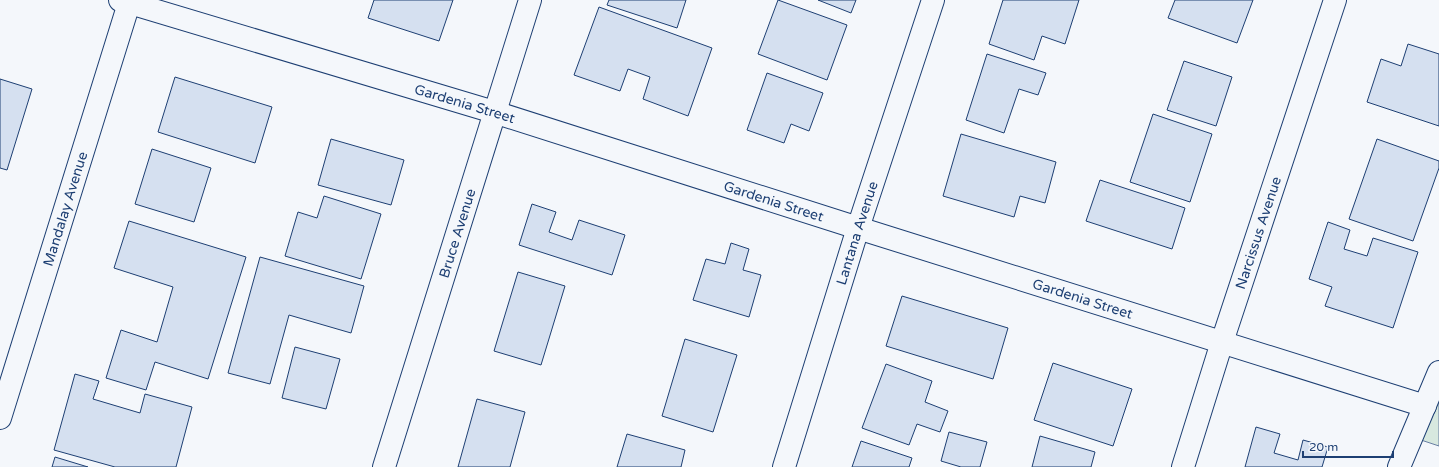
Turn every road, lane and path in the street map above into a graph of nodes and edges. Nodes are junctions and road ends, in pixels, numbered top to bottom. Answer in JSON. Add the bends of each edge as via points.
{"nodes":[{"id":1,"x":530,"y":0,"type":"edge"},
{"id":2,"x":933,"y":0,"type":"edge"},
{"id":3,"x":1335,"y":0,"type":"edge"},
{"id":4,"x":127,"y":1,"type":"edge"},
{"id":5,"x":494,"y":112,"type":"junction"},
{"id":6,"x":858,"y":228,"type":"junction"},
{"id":7,"x":1222,"y":342,"type":"junction"},
{"id":8,"x":1439,"y":372,"type":"edge"},
{"id":9,"x":1425,"y":406,"type":"junction"},
{"id":10,"x":0,"y":418,"type":"edge"},
{"id":11,"x":384,"y":467,"type":"edge"},
{"id":12,"x":784,"y":467,"type":"edge"},
{"id":13,"x":1183,"y":467,"type":"edge"},
{"id":14,"x":1399,"y":467,"type":"edge"}],
"edges":[{"from":1,"to":5,"type":"street","name":"Bruce Avenue"},
{"from":2,"to":6,"type":"street","name":"Lantana Avenue"},
{"from":3,"to":7,"type":"street","name":"Narcissus Avenue"},
{"from":4,"to":5,"type":"street","name":"Gardenia Street"},
{"from":4,"to":10,"type":"street","name":"Mandalay Avenue"},
{"from":5,"to":6,"type":"street","name":"Gardenia Street"},
{"from":5,"to":11,"type":"street","name":"Bruce Avenue"},
{"from":6,"to":7,"type":"street","name":"Gardenia Street"},
{"from":6,"to":12,"type":"street","name":"Lantana Avenue"},
{"from":7,"to":9,"type":"street","name":"Gardenia Street"},
{"from":7,"to":13,"type":"street","name":"Narcissus Avenue"},
{"from":8,"to":9,"type":"street"},
{"from":9,"to":14,"type":"street"}]}
